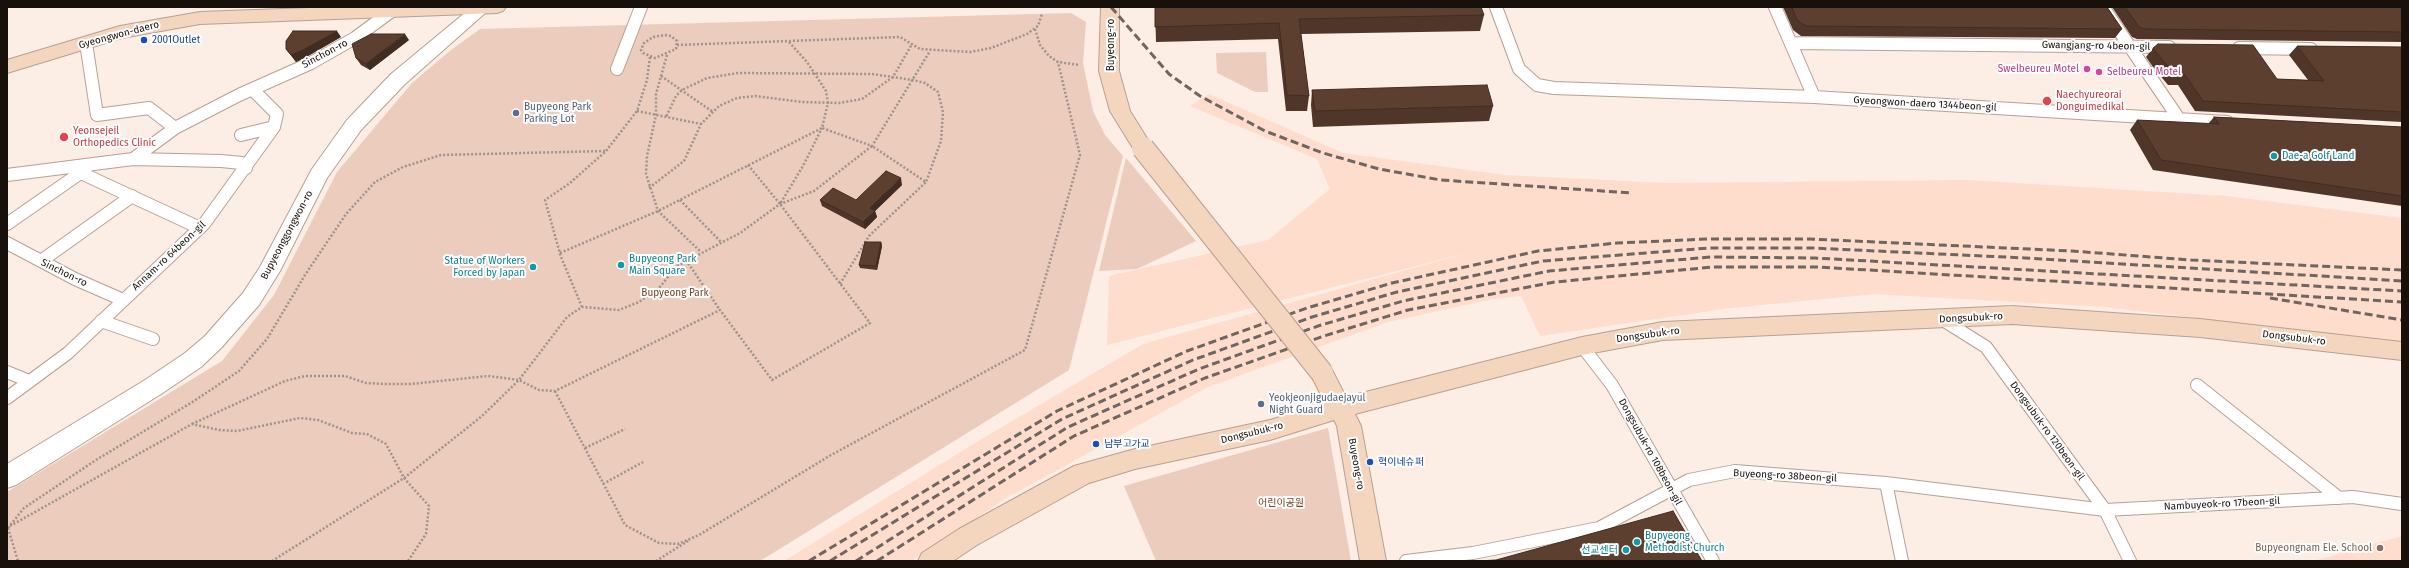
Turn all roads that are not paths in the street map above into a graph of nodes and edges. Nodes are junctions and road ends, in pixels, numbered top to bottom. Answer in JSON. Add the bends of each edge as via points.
{"nodes":[{"id":1,"x":484,"y":7,"type":"edge"},
{"id":2,"x":497,"y":7,"type":"edge"},
{"id":3,"x":641,"y":7,"type":"edge"},
{"id":4,"x":1110,"y":7,"type":"edge"},
{"id":5,"x":1496,"y":7,"type":"edge"},
{"id":6,"x":1775,"y":7,"type":"edge"},
{"id":7,"x":2103,"y":7,"type":"edge"},
{"id":8,"x":393,"y":10,"type":"junction"},
{"id":9,"x":86,"y":43,"type":"junction"},
{"id":10,"x":1791,"y":43,"type":"junction"},
{"id":11,"x":2132,"y":47,"type":"junction"},
{"id":12,"x":2179,"y":47,"type":"edge"},
{"id":13,"x":2227,"y":48,"type":"edge"},
{"id":14,"x":2322,"y":49,"type":"edge"},
{"id":15,"x":7,"y":67,"type":"edge"},
{"id":16,"x":617,"y":69,"type":"dead end"},
{"id":17,"x":252,"y":89,"type":"junction"},
{"id":18,"x":1814,"y":97,"type":"junction"},
{"id":19,"x":2179,"y":119,"type":"junction"},
{"id":20,"x":2235,"y":122,"type":"edge"},
{"id":21,"x":274,"y":127,"type":"junction"},
{"id":22,"x":175,"y":128,"type":"junction"},
{"id":23,"x":241,"y":135,"type":"dead end"},
{"id":24,"x":133,"y":159,"type":"junction"},
{"id":25,"x":92,"y":165,"type":"junction"},
{"id":26,"x":246,"y":168,"type":"junction"},
{"id":27,"x":81,"y":173,"type":"junction"},
{"id":28,"x":7,"y":175,"type":"edge"},
{"id":29,"x":132,"y":196,"type":"junction"},
{"id":30,"x":7,"y":224,"type":"edge"},
{"id":31,"x":200,"y":228,"type":"junction"},
{"id":32,"x":7,"y":243,"type":"edge"},
{"id":33,"x":41,"y":261,"type":"junction"},
{"id":34,"x":123,"y":300,"type":"junction"},
{"id":35,"x":1943,"y":320,"type":"junction"},
{"id":36,"x":101,"y":321,"type":"junction"},
{"id":37,"x":153,"y":339,"type":"dead end"},
{"id":38,"x":1582,"y":346,"type":"junction"},
{"id":39,"x":2402,"y":351,"type":"edge"},
{"id":40,"x":7,"y":372,"type":"edge"},
{"id":41,"x":29,"y":381,"type":"junction"},
{"id":42,"x":2197,"y":385,"type":"dead end"},
{"id":43,"x":7,"y":398,"type":"edge"},
{"id":44,"x":1341,"y":408,"type":"junction"},
{"id":45,"x":7,"y":476,"type":"edge"},
{"id":46,"x":1886,"y":483,"type":"junction"},
{"id":47,"x":1671,"y":490,"type":"junction"},
{"id":48,"x":2339,"y":498,"type":"junction"},
{"id":49,"x":2402,"y":504,"type":"edge"},
{"id":50,"x":2105,"y":510,"type":"junction"},
{"id":51,"x":931,"y":561,"type":"edge"},
{"id":52,"x":1373,"y":561,"type":"edge"},
{"id":53,"x":1406,"y":561,"type":"edge"},
{"id":54,"x":1713,"y":561,"type":"edge"},
{"id":55,"x":1902,"y":561,"type":"edge"},
{"id":56,"x":2130,"y":561,"type":"edge"}],
"edges":[{"from":1,"to":2,"type":"street","name":"Gyeongwon-daero"},
{"from":1,"to":8,"type":"street","name":"Gyeongwon-daero"},
{"from":1,"to":45,"type":"street","name":"Bupyeonggongwon-ro","via":[[398,79],[354,125],[319,174],[269,271],[251,299],[214,342],[193,360],[153,387]]},
{"from":3,"to":16,"type":"lane"},
{"from":4,"to":44,"type":"street","name":"Buyeong-ro","bridge":true,"via":[[1109,70],[1120,111],[1143,148],[1322,373]]},
{"from":5,"to":18,"type":"lane","name":"Gyeongwon-daero 1344beon-gil","via":[[1519,69],[1537,85],[1554,88]]},
{"from":6,"to":10,"type":"lane"},
{"from":7,"to":11,"type":"lane"},
{"from":8,"to":9,"type":"street","name":"Gyeongwon-daero","via":[[200,18],[120,32]]},
{"from":8,"to":17,"type":"lane","name":"Sinchon-ro","via":[[349,42]]},
{"from":9,"to":15,"type":"street","name":"Gyeongwon-daero"},
{"from":9,"to":22,"type":"lane","via":[[97,114],[149,108]]},
{"from":10,"to":11,"type":"lane","name":"Gwangjang-ro 4beon-gil"},
{"from":10,"to":18,"type":"lane"},
{"from":11,"to":12,"type":"lane","name":"Gwangjang-ro 4beon-gil"},
{"from":11,"to":19,"type":"lane"},
{"from":13,"to":14,"type":"lane"},
{"from":17,"to":21,"type":"lane","via":[[278,114]]},
{"from":17,"to":22,"type":"lane","name":"Sinchon-ro"},
{"from":18,"to":19,"type":"lane","name":"Gyeongwon-daero 1344beon-gil"},
{"from":19,"to":20,"type":"lane","name":"Gyeongwon-daero 1344beon-gil"},
{"from":21,"to":23,"type":"lane"},
{"from":21,"to":26,"type":"lane","name":"Annam-ro 64beon-gil"},
{"from":22,"to":24,"type":"lane","name":"Sinchon-ro"},
{"from":24,"to":25,"type":"lane"},
{"from":24,"to":26,"type":"lane","via":[[221,161],[242,163]]},
{"from":25,"to":27,"type":"lane"},
{"from":25,"to":28,"type":"lane"},
{"from":26,"to":31,"type":"lane","name":"Annam-ro 64beon-gil"},
{"from":27,"to":29,"type":"lane"},
{"from":27,"to":30,"type":"lane"},
{"from":29,"to":31,"type":"lane"},
{"from":29,"to":33,"type":"lane"},
{"from":31,"to":34,"type":"lane","name":"Annam-ro 64beon-gil"},
{"from":32,"to":33,"type":"lane","name":"Sinchon-ro"},
{"from":33,"to":34,"type":"lane","name":"Sinchon-ro"},
{"from":34,"to":36,"type":"lane","name":"Annam-ro 64beon-gil"},
{"from":35,"to":38,"type":"street","name":"Dongsubuk-ro","via":[[1663,331]]},
{"from":35,"to":39,"type":"street","name":"Dongsubuk-ro","via":[[2012,315],[2091,320],[2200,328]]},
{"from":35,"to":50,"type":"lane","name":"Dongsubuk-ro 120beon-gil","via":[[1986,347]]},
{"from":36,"to":37,"type":"lane"},
{"from":36,"to":41,"type":"lane","name":"Annam-ro 64beon-gil","via":[[68,353]]},
{"from":38,"to":44,"type":"street","name":"Dongsubuk-ro"},
{"from":38,"to":47,"type":"lane","name":"Dongsubuk-ro 108beon-gil","via":[[1612,385]]},
{"from":40,"to":41,"type":"lane"},
{"from":41,"to":43,"type":"lane","name":"Annam-ro 64beon-gil"},
{"from":42,"to":48,"type":"lane"},
{"from":44,"to":51,"type":"street","name":"Dongsubuk-ro","via":[[1270,430],[1135,459],[1083,474],[968,537]]},
{"from":44,"to":52,"type":"street","name":"Buyeong-ro","via":[[1349,426]]},
{"from":46,"to":47,"type":"lane","name":"Buyeong-ro 38beon-gil","via":[[1735,471],[1689,480]]},
{"from":46,"to":50,"type":"lane","name":"Buyeong-ro 38beon-gil"},
{"from":46,"to":55,"type":"lane"},
{"from":47,"to":53,"type":"lane","name":"Buyeong-ro 38beon-gil","via":[[1599,528],[1472,553]]},
{"from":47,"to":54,"type":"lane","name":"Dongsubuk-ro 108beon-gil"},
{"from":48,"to":49,"type":"lane","name":"Nambuyeok-ro 17beon-gil","via":[[2353,497]]},
{"from":48,"to":50,"type":"lane","name":"Nambuyeok-ro 17beon-gil"},
{"from":50,"to":56,"type":"lane","name":"Dongsubuk-ro 120beon-gil"}]}
